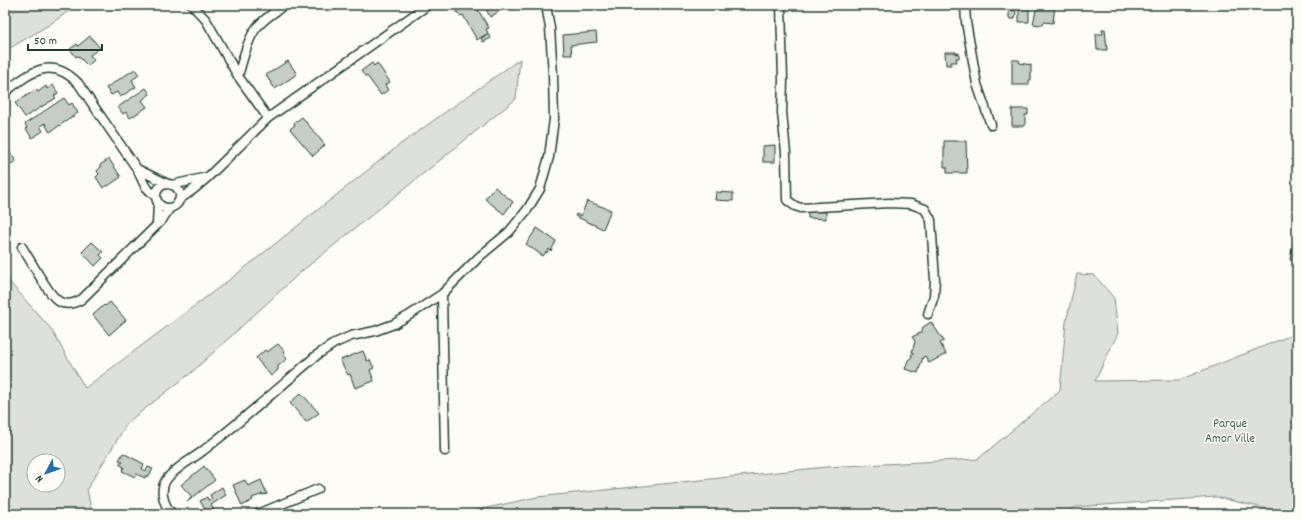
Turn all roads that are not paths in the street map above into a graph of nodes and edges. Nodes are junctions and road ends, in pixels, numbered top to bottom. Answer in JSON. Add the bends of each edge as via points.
{"nodes":[{"id":1,"x":192,"y":5,"type":"edge"},
{"id":2,"x":284,"y":5,"type":"edge"},
{"id":3,"x":428,"y":5,"type":"edge"},
{"id":4,"x":546,"y":5,"type":"edge"},
{"id":5,"x":781,"y":5,"type":"edge"},
{"id":6,"x":965,"y":5,"type":"edge"},
{"id":7,"x":238,"y":76,"type":"junction"},
{"id":8,"x":5,"y":92,"type":"edge"},
{"id":9,"x":268,"y":118,"type":"junction"},
{"id":10,"x":991,"y":125,"type":"dead end"},
{"id":11,"x":138,"y":169,"type":"junction"},
{"id":12,"x":208,"y":177,"type":"junction"},
{"id":13,"x":170,"y":185,"type":"junction"},
{"id":14,"x":180,"y":199,"type":"junction"},
{"id":15,"x":157,"y":200,"type":"junction"},
{"id":16,"x":169,"y":209,"type":"junction"},
{"id":17,"x":157,"y":225,"type":"junction"},
{"id":18,"x":22,"y":247,"type":"dead end"},
{"id":19,"x":442,"y":294,"type":"junction"},
{"id":20,"x":928,"y":314,"type":"dead end"},
{"id":21,"x":445,"y":451,"type":"dead end"},
{"id":22,"x":318,"y":489,"type":"dead end"},
{"id":23,"x":172,"y":514,"type":"edge"},
{"id":24,"x":258,"y":514,"type":"edge"}],
"edges":[{"from":1,"to":7,"type":"street","via":[[206,20]]},
{"from":2,"to":7,"type":"street","via":[[256,28]]},
{"from":3,"to":9,"type":"street"},
{"from":4,"to":19,"type":"street","via":[[552,52],[554,119],[549,157],[540,189],[509,232],[479,257]]},
{"from":5,"to":20,"type":"street","via":[[782,112],[787,200],[801,208],[889,203],[911,204],[925,209],[931,220],[935,280],[934,296]]},
{"from":6,"to":10,"type":"street","via":[[977,84]]},
{"from":7,"to":9,"type":"street"},
{"from":8,"to":11,"type":"street","via":[[39,70],[54,68],[63,72],[78,83]]},
{"from":9,"to":12,"type":"street"},
{"from":11,"to":13,"type":"street"},
{"from":11,"to":15,"type":"street","via":[[141,180]]},
{"from":12,"to":13,"type":"street"},
{"from":12,"to":14,"type":"street"},
{"from":13,"to":14,"type":"street","via":[[177,189]]},
{"from":13,"to":15,"type":"street","via":[[159,188]]},
{"from":14,"to":16,"type":"street"},
{"from":15,"to":16,"type":"street","via":[[163,208]]},
{"from":15,"to":17,"type":"street"},
{"from":16,"to":17,"type":"street"},
{"from":17,"to":18,"type":"street","via":[[82,299],[71,304],[53,297]]},
{"from":19,"to":21,"type":"street"},
{"from":19,"to":23,"type":"street","via":[[394,324],[351,336],[329,347],[180,466],[166,480],[163,489],[163,499]]},
{"from":22,"to":24,"type":"street"}]}
